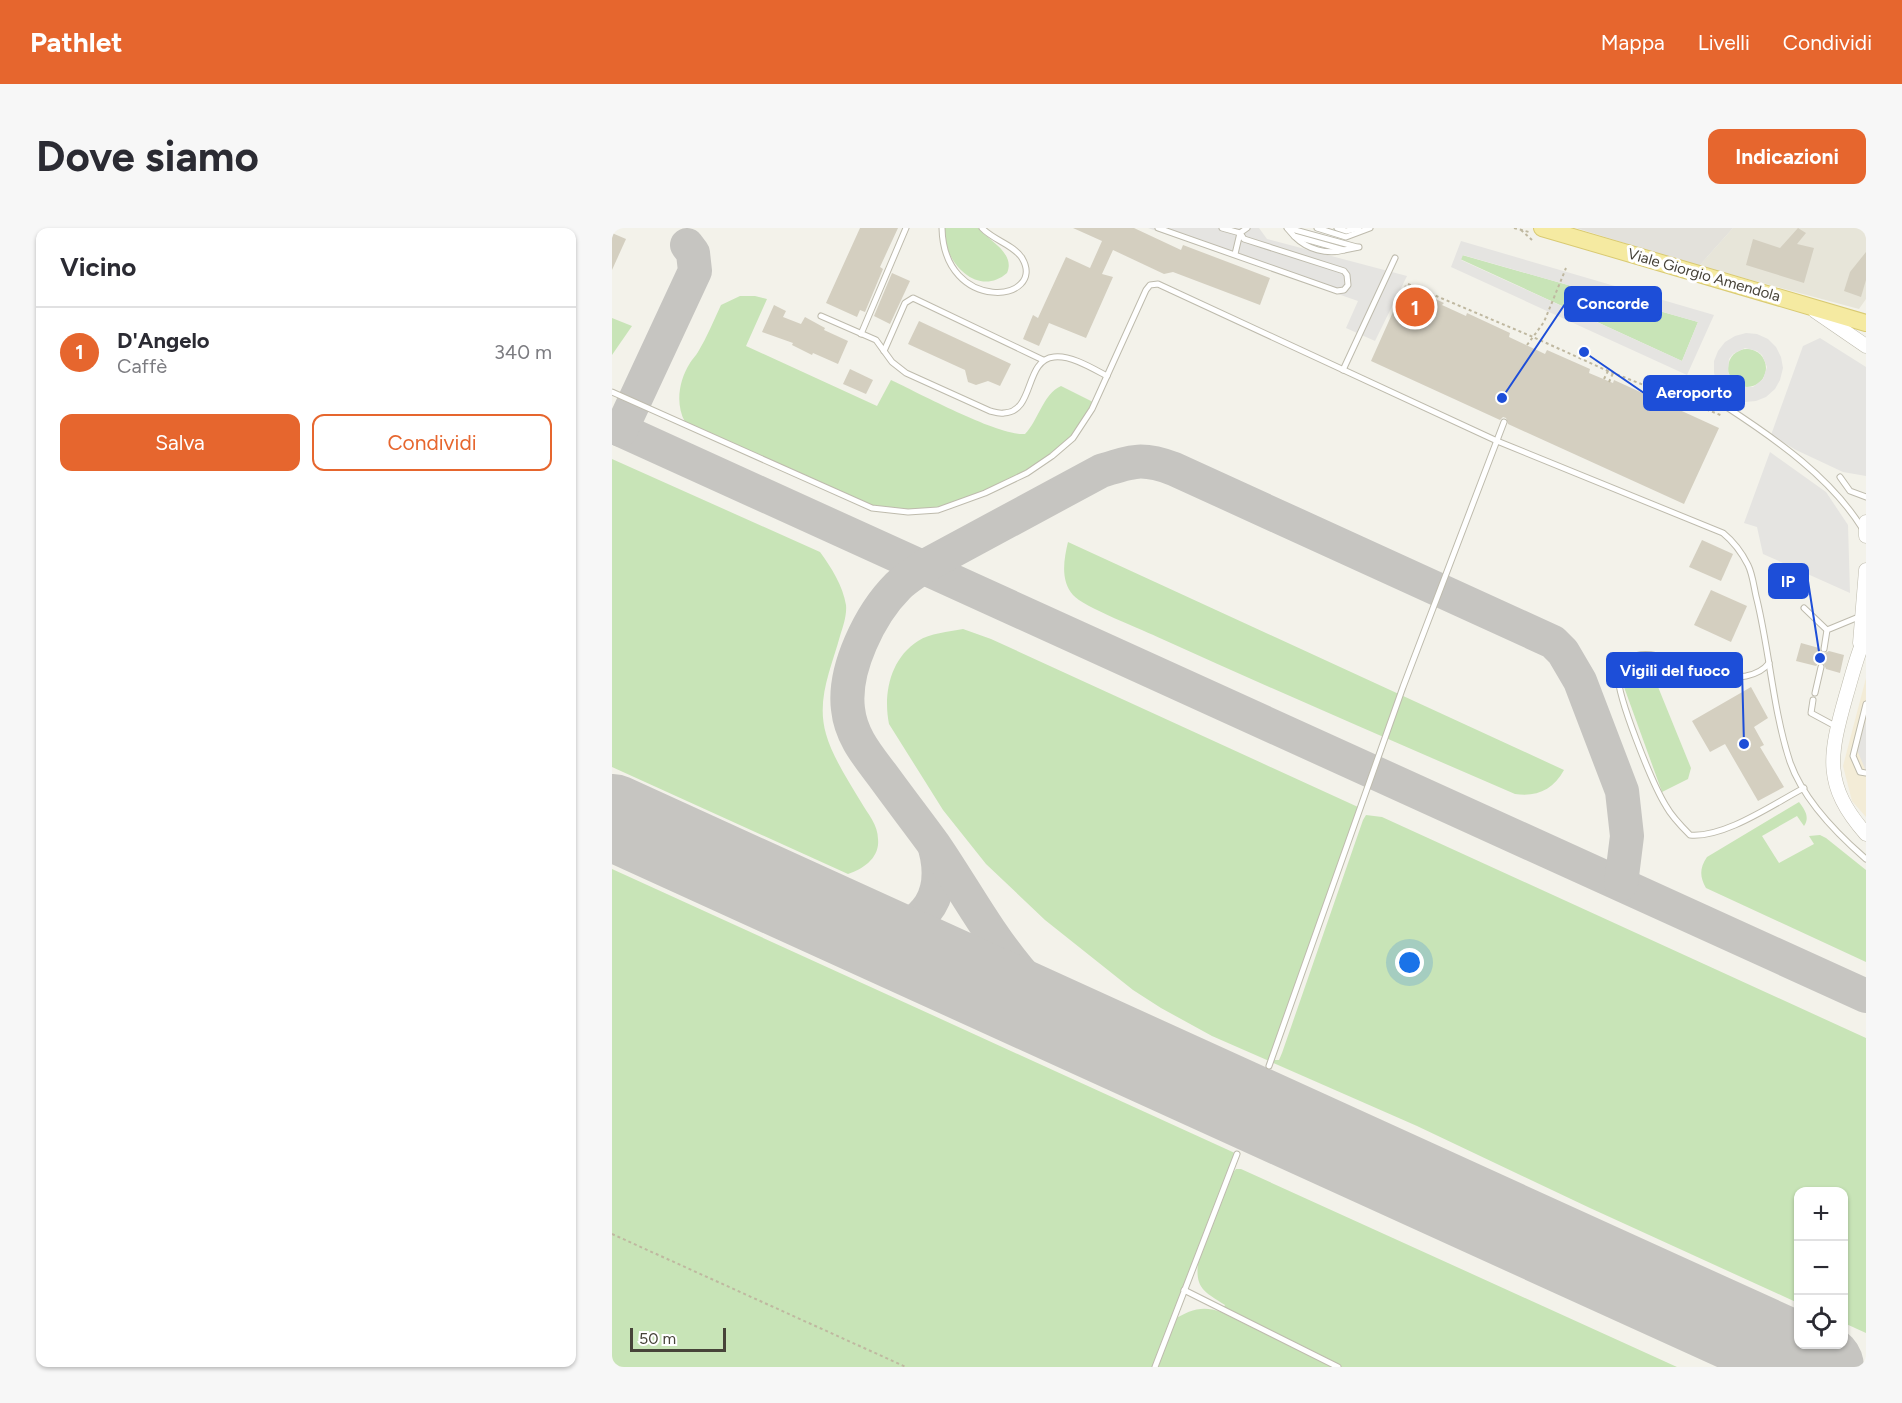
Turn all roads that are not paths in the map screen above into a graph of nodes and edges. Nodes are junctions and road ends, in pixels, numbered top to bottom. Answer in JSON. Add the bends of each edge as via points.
{"nodes":[{"id":1,"x":906,"y":228,"type":"edge"},
{"id":2,"x":942,"y":228,"type":"edge"},
{"id":3,"x":982,"y":228,"type":"edge"},
{"id":4,"x":1158,"y":228,"type":"edge"},
{"id":5,"x":1222,"y":228,"type":"edge"},
{"id":6,"x":1247,"y":228,"type":"edge"},
{"id":7,"x":1287,"y":228,"type":"edge"},
{"id":8,"x":1317,"y":228,"type":"edge"},
{"id":9,"x":1337,"y":228,"type":"edge"},
{"id":10,"x":1359,"y":228,"type":"edge"},
{"id":11,"x":1370,"y":228,"type":"edge"},
{"id":12,"x":1542,"y":228,"type":"edge"},
{"id":13,"x":1240,"y":233,"type":"junction"},
{"id":14,"x":1234,"y":254,"type":"junction"},
{"id":15,"x":1395,"y":258,"type":"dead end"},
{"id":16,"x":1806,"y":304,"type":"junction"},
{"id":17,"x":821,"y":316,"type":"dead end"},
{"id":18,"x":1866,"y":323,"type":"edge"},
{"id":19,"x":861,"y":334,"type":"junction"},
{"id":20,"x":1866,"y":346,"type":"edge"},
{"id":21,"x":884,"y":351,"type":"junction"},
{"id":22,"x":1043,"y":360,"type":"junction"},
{"id":23,"x":1343,"y":370,"type":"junction"},
{"id":24,"x":1107,"y":376,"type":"junction"},
{"id":25,"x":612,"y":392,"type":"edge"},
{"id":26,"x":1728,"y":408,"type":"dead end"},
{"id":27,"x":1504,"y":422,"type":"dead end"},
{"id":28,"x":1497,"y":441,"type":"junction"},
{"id":29,"x":1840,"y":477,"type":"dead end"},
{"id":30,"x":1866,"y":497,"type":"edge"},
{"id":31,"x":1866,"y":522,"type":"edge"},
{"id":32,"x":1866,"y":534,"type":"edge"},
{"id":33,"x":1866,"y":570,"type":"edge"},
{"id":34,"x":1804,"y":608,"type":"dead end"},
{"id":35,"x":1863,"y":615,"type":"junction"},
{"id":36,"x":1827,"y":630,"type":"junction"},
{"id":37,"x":1866,"y":635,"type":"edge"},
{"id":38,"x":1860,"y":648,"type":"junction"},
{"id":39,"x":1824,"y":649,"type":"dead end"},
{"id":40,"x":1769,"y":663,"type":"junction"},
{"id":41,"x":1821,"y":667,"type":"dead end"},
{"id":42,"x":1815,"y":693,"type":"dead end"},
{"id":43,"x":1813,"y":700,"type":"dead end"},
{"id":44,"x":1866,"y":704,"type":"edge"},
{"id":45,"x":1837,"y":727,"type":"junction"},
{"id":46,"x":1866,"y":773,"type":"edge"},
{"id":47,"x":1804,"y":788,"type":"junction"},
{"id":48,"x":1866,"y":834,"type":"edge"},
{"id":49,"x":1866,"y":859,"type":"edge"},
{"id":50,"x":1269,"y":1066,"type":"dead end"},
{"id":51,"x":1237,"y":1154,"type":"dead end"},
{"id":52,"x":1184,"y":1290,"type":"junction"},
{"id":53,"x":1155,"y":1367,"type":"edge"},
{"id":54,"x":1338,"y":1367,"type":"edge"}],
"edges":[{"from":1,"to":19,"type":"lane"},
{"from":2,"to":3,"type":"lane","via":[[946,255],[964,281],[988,292],[1001,294],[1012,290],[1024,277],[1021,256]]},
{"from":4,"to":14,"type":"lane"},
{"from":5,"to":13,"type":"lane"},
{"from":6,"to":13,"type":"lane"},
{"from":7,"to":7,"type":"lane","via":[[1294,236],[1344,250],[1359,248]]},
{"from":8,"to":11,"type":"lane","via":[[1346,237]]},
{"from":9,"to":10,"type":"lane"},
{"from":12,"to":16,"type":"main road","name":"Viale Giorgio Amendola"},
{"from":13,"to":14,"type":"lane"},
{"from":13,"to":14,"type":"lane","via":[[1244,239],[1344,272],[1348,285],[1336,291]]},
{"from":15,"to":23,"type":"lane"},
{"from":16,"to":18,"type":"main road","name":"Viale Giorgio Amendola"},
{"from":16,"to":20,"type":"street"},
{"from":17,"to":19,"type":"lane"},
{"from":19,"to":21,"type":"lane","via":[[876,340]]},
{"from":21,"to":22,"type":"lane","via":[[905,303],[913,298]]},
{"from":21,"to":22,"type":"lane","via":[[906,373],[1005,414],[1024,400]]},
{"from":22,"to":24,"type":"lane","via":[[1065,358]]},
{"from":23,"to":24,"type":"lane","via":[[1158,284],[1146,290]]},
{"from":23,"to":28,"type":"lane"},
{"from":24,"to":25,"type":"lane","via":[[1073,438],[1040,465],[985,493],[938,510],[908,512],[872,508]]},
{"from":26,"to":32,"type":"lane","via":[[1793,455],[1852,510]]},
{"from":27,"to":28,"type":"lane"},
{"from":28,"to":40,"type":"lane","via":[[1723,533],[1736,544],[1749,567]]},
{"from":28,"to":50,"type":"lane","via":[[1403,687]]},
{"from":29,"to":30,"type":"lane","via":[[1850,491]]},
{"from":31,"to":32,"type":"street"},
{"from":33,"to":35,"type":"street"},
{"from":34,"to":36,"type":"lane"},
{"from":35,"to":36,"type":"lane"},
{"from":35,"to":38,"type":"street"},
{"from":36,"to":39,"type":"lane"},
{"from":37,"to":38,"type":"street"},
{"from":38,"to":45,"type":"street"},
{"from":40,"to":47,"type":"lane","via":[[1791,764]]},
{"from":40,"to":47,"type":"lane","via":[[1756,674],[1724,681],[1664,658],[1635,656],[1622,664],[1618,673],[1620,692],[1666,806],[1689,835],[1709,835],[1733,827]]},
{"from":41,"to":42,"type":"lane"},
{"from":43,"to":45,"type":"lane","via":[[1811,713]]},
{"from":44,"to":46,"type":"lane","via":[[1853,756],[1860,771]]},
{"from":45,"to":48,"type":"street","via":[[1833,777],[1847,809]]},
{"from":47,"to":49,"type":"lane","via":[[1815,808]]},
{"from":51,"to":52,"type":"lane"},
{"from":52,"to":53,"type":"lane"},
{"from":52,"to":54,"type":"lane"}]}
